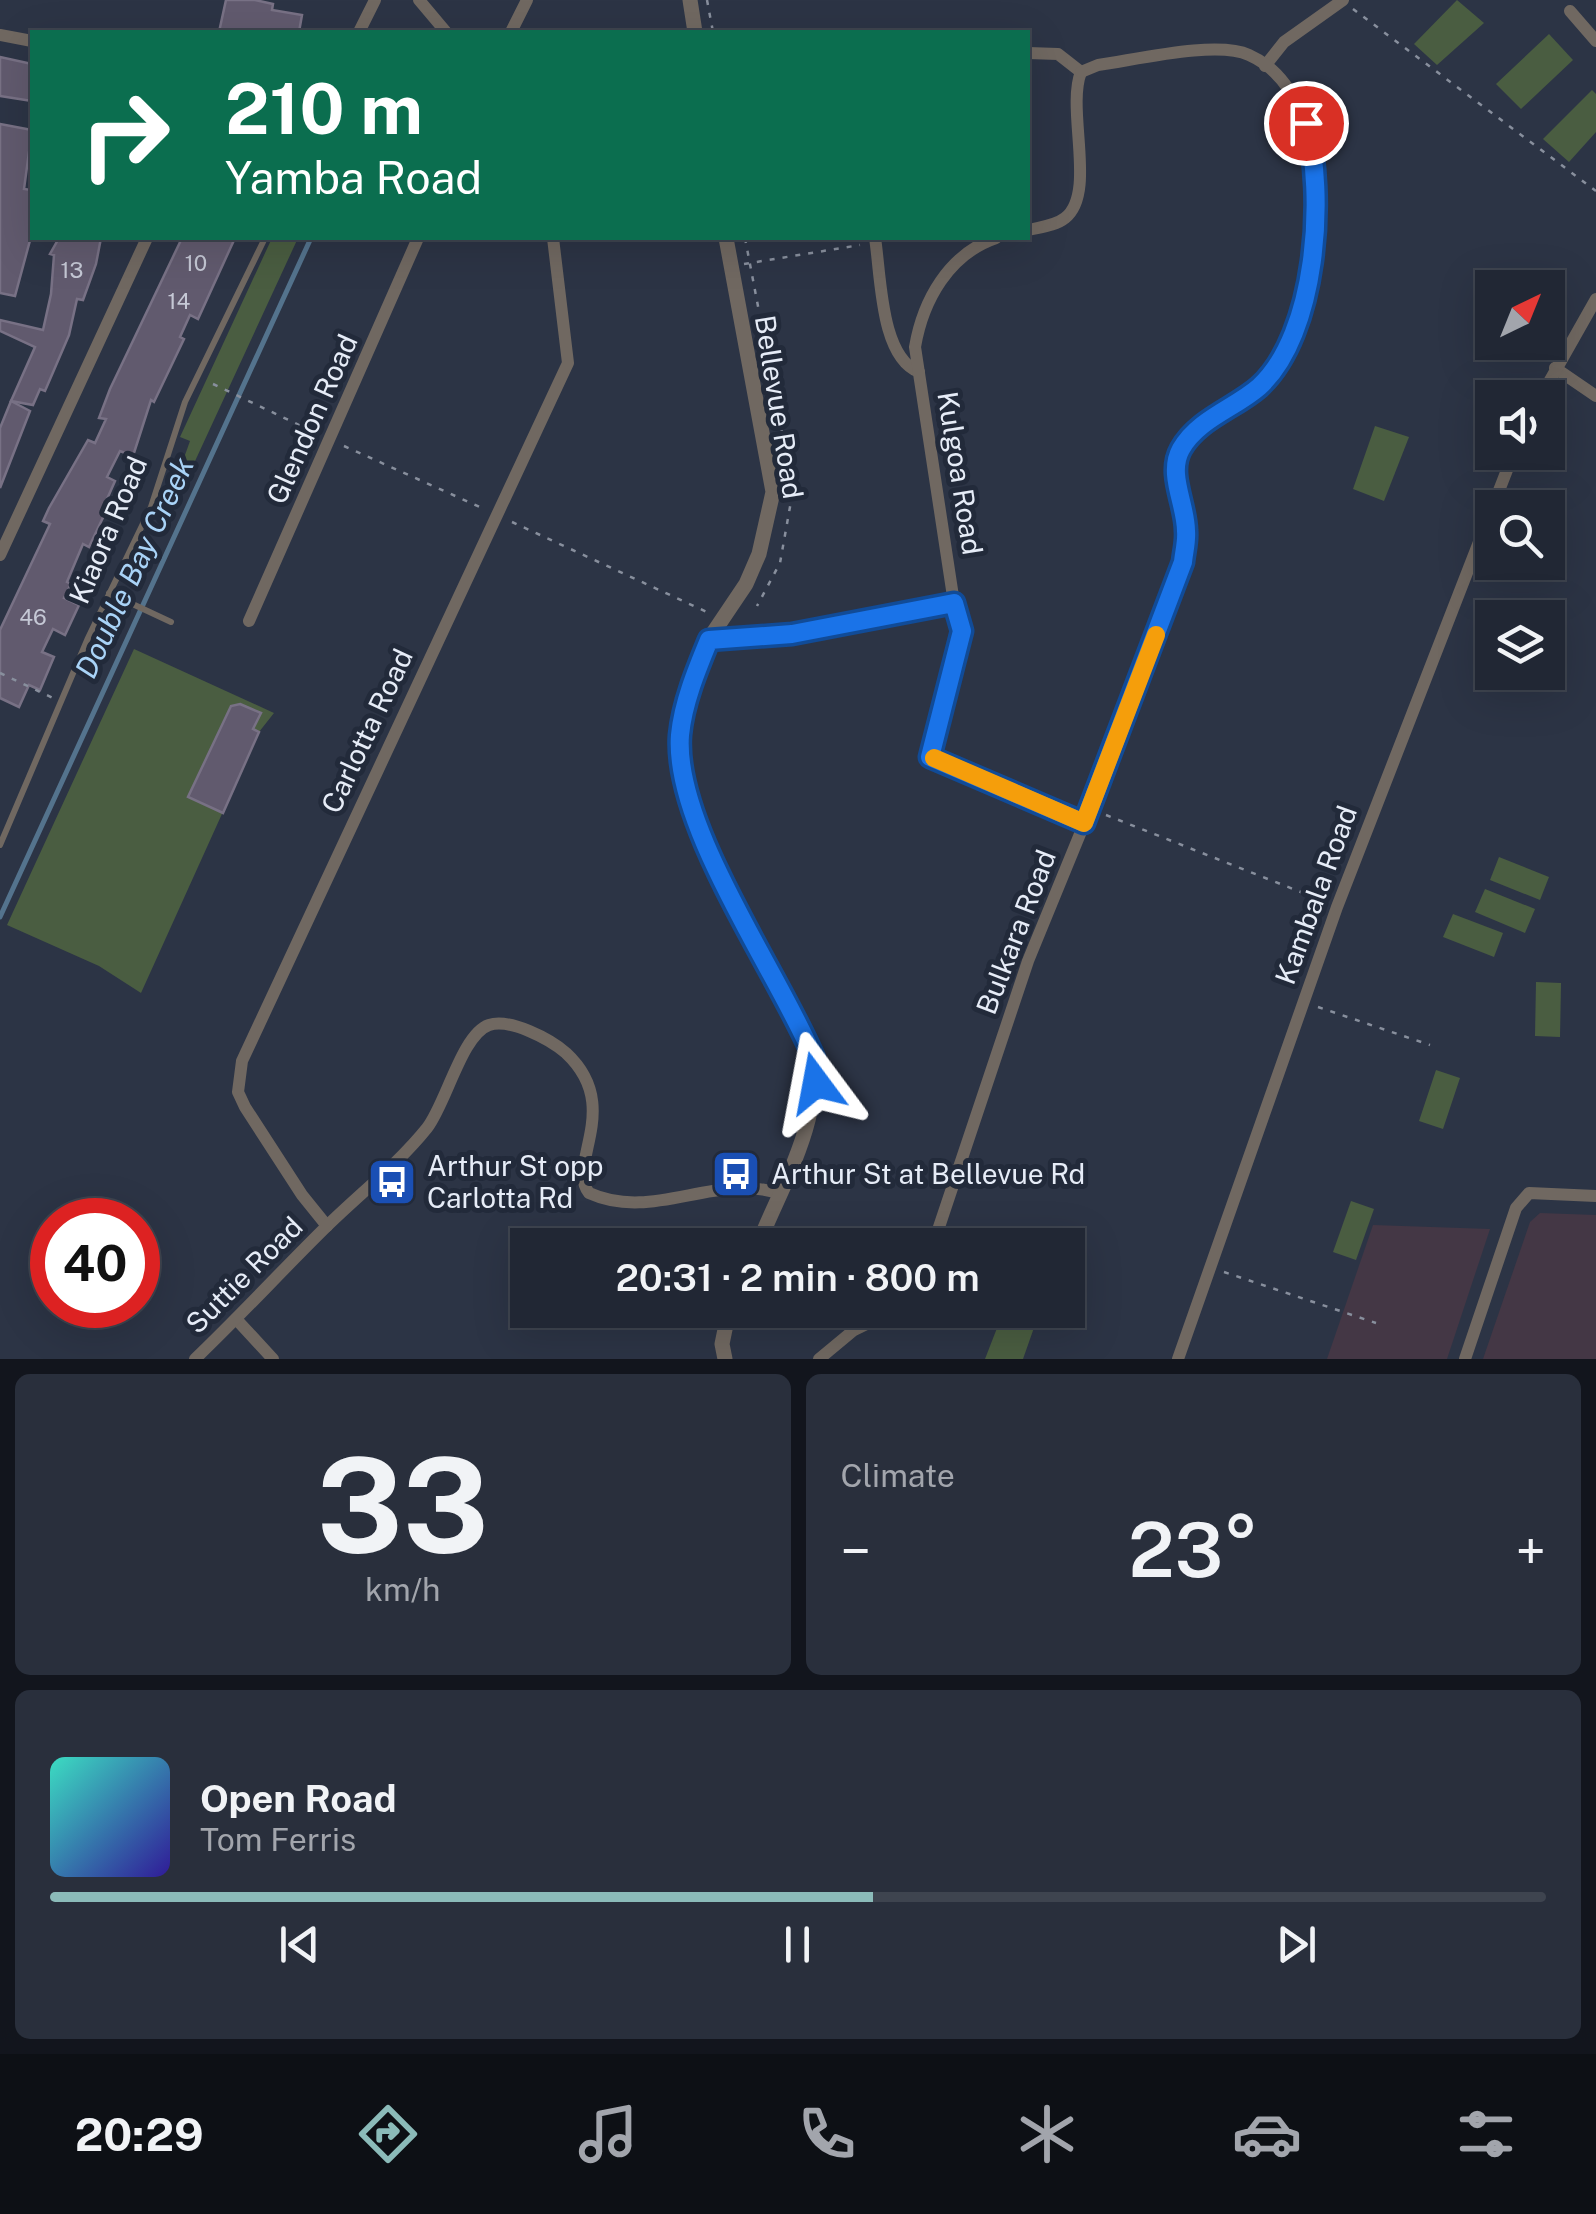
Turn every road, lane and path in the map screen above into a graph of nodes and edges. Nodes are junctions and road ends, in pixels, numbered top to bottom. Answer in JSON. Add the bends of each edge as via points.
{"nodes":[{"id":1,"x":374,"y":0,"type":"edge"},
{"id":2,"x":419,"y":0,"type":"edge"},
{"id":3,"x":527,"y":0,"type":"edge"},
{"id":4,"x":690,"y":0,"type":"edge"},
{"id":5,"x":707,"y":0,"type":"edge"},
{"id":6,"x":1344,"y":0,"type":"edge"},
{"id":7,"x":1570,"y":11,"type":"dead end"},
{"id":8,"x":360,"y":30,"type":"edge"},
{"id":9,"x":444,"y":30,"type":"edge"},
{"id":10,"x":511,"y":30,"type":"edge"},
{"id":11,"x":695,"y":30,"type":"edge"},
{"id":12,"x":713,"y":30,"type":"edge"},
{"id":13,"x":0,"y":34,"type":"edge"},
{"id":14,"x":30,"y":41,"type":"edge"},
{"id":15,"x":1596,"y":41,"type":"edge"},
{"id":16,"x":1030,"y":52,"type":"edge"},
{"id":17,"x":1265,"y":66,"type":"junction"},
{"id":18,"x":1081,"y":72,"type":"junction"},
{"id":19,"x":1596,"y":191,"type":"edge"},
{"id":20,"x":1030,"y":229,"type":"edge"},
{"id":21,"x":146,"y":240,"type":"edge"},
{"id":22,"x":264,"y":240,"type":"edge"},
{"id":23,"x":417,"y":240,"type":"edge"},
{"id":24,"x":554,"y":240,"type":"edge"},
{"id":25,"x":726,"y":240,"type":"edge"},
{"id":26,"x":876,"y":240,"type":"edge"},
{"id":27,"x":992,"y":240,"type":"edge"},
{"id":28,"x":750,"y":263,"type":"dead end"},
{"id":29,"x":1596,"y":300,"type":"edge"},
{"id":30,"x":1555,"y":368,"type":"junction"},
{"id":31,"x":919,"y":372,"type":"junction"},
{"id":32,"x":1549,"y":380,"type":"edge"},
{"id":33,"x":213,"y":384,"type":"dead end"},
{"id":34,"x":1596,"y":396,"type":"edge"},
{"id":35,"x":330,"y":440,"type":"junction"},
{"id":36,"x":1507,"y":470,"type":"edge"},
{"id":37,"x":470,"y":502,"type":"dead end"},
{"id":38,"x":522,"y":527,"type":"dead end"},
{"id":39,"x":0,"y":555,"type":"edge"},
{"id":40,"x":109,"y":593,"type":"junction"},
{"id":41,"x":954,"y":603,"type":"junction"},
{"id":42,"x":724,"y":620,"type":"junction"},
{"id":43,"x":250,"y":621,"type":"dead end"},
{"id":44,"x":171,"y":622,"type":"dead end"},
{"id":45,"x":709,"y":640,"type":"junction"},
{"id":46,"x":0,"y":673,"type":"edge"},
{"id":47,"x":60,"y":702,"type":"junction"},
{"id":48,"x":1102,"y":814,"type":"dead end"},
{"id":49,"x":1084,"y":823,"type":"junction"},
{"id":50,"x":0,"y":845,"type":"edge"},
{"id":51,"x":1320,"y":900,"type":"dead end"},
{"id":52,"x":1303,"y":1002,"type":"junction"},
{"id":53,"x":1430,"y":1045,"type":"dead end"},
{"id":54,"x":778,"y":1193,"type":"junction"},
{"id":55,"x":1596,"y":1196,"type":"edge"},
{"id":56,"x":327,"y":1226,"type":"junction"},
{"id":57,"x":765,"y":1228,"type":"edge"},
{"id":58,"x":939,"y":1228,"type":"edge"},
{"id":59,"x":1209,"y":1266,"type":"junction"},
{"id":60,"x":236,"y":1320,"type":"junction"},
{"id":61,"x":1376,"y":1323,"type":"dead end"},
{"id":62,"x":728,"y":1328,"type":"edge"},
{"id":63,"x":862,"y":1328,"type":"edge"},
{"id":64,"x":726,"y":1354,"type":"edge"},
{"id":65,"x":196,"y":1359,"type":"edge"},
{"id":66,"x":274,"y":1359,"type":"edge"},
{"id":67,"x":819,"y":1359,"type":"edge"},
{"id":68,"x":1178,"y":1359,"type":"edge"},
{"id":69,"x":1466,"y":1359,"type":"edge"}],
"edges":[{"from":1,"to":8,"type":"street"},
{"from":2,"to":9,"type":"street"},
{"from":3,"to":10,"type":"street"},
{"from":4,"to":11,"type":"street"},
{"from":5,"to":12,"type":"path"},
{"from":6,"to":17,"type":"street","via":[[1284,42]]},
{"from":6,"to":19,"type":"path"},
{"from":7,"to":15,"type":"street"},
{"from":13,"to":14,"type":"street"},
{"from":16,"to":18,"type":"street","via":[[1058,54]]},
{"from":17,"to":18,"type":"street","via":[[1232,50]]},
{"from":17,"to":49,"type":"street","name":"Bulkara Road","via":[[1298,106],[1316,164],[1312,250],[1298,323],[1269,376],[1196,430],[1180,450],[1174,473],[1186,531],[1183,562]]},
{"from":18,"to":20,"type":"street","via":[[1074,90],[1077,200],[1066,218]]},
{"from":21,"to":39,"type":"street"},
{"from":22,"to":40,"type":"lane","name":"Kiaora Road","via":[[185,402],[151,507]]},
{"from":23,"to":35,"type":"street","name":"Glendon Road"},
{"from":24,"to":56,"type":"street","name":"Carlotta Road","via":[[568,363],[238,1080],[246,1107]]},
{"from":25,"to":42,"type":"street","name":"Bellevue Road","via":[[773,492],[760,554]]},
{"from":26,"to":28,"type":"path"},
{"from":26,"to":31,"type":"street","via":[[892,344],[902,362]]},
{"from":27,"to":31,"type":"street","name":"Kulgoa Road","via":[[964,256],[935,289],[919,322]]},
{"from":29,"to":30,"type":"street"},
{"from":30,"to":32,"type":"street"},
{"from":30,"to":34,"type":"street"},
{"from":31,"to":41,"type":"street","name":"Kulgoa Road"},
{"from":33,"to":35,"type":"path"},
{"from":35,"to":37,"type":"path"},
{"from":35,"to":43,"type":"street","name":"Glendon Road"},
{"from":36,"to":52,"type":"street","name":"Kambala Road"},
{"from":38,"to":42,"type":"path"},
{"from":40,"to":44,"type":"lane"},
{"from":40,"to":47,"type":"lane","name":"Kiaora Road"},
{"from":41,"to":45,"type":"street","via":[[792,634]]},
{"from":41,"to":49,"type":"street","name":"Kulgoa Road","via":[[962,631],[930,757]]},
{"from":42,"to":45,"type":"street","name":"Bellevue Road"},
{"from":45,"to":54,"type":"street","name":"Bellevue Road","via":[[680,735],[685,776],[702,835],[806,1037],[816,1071],[800,1141]]},
{"from":46,"to":47,"type":"path"},
{"from":47,"to":50,"type":"lane","name":"Kiaora Road"},
{"from":48,"to":51,"type":"path"},
{"from":49,"to":58,"type":"street","name":"Bulkara Road","via":[[1028,961]]},
{"from":52,"to":53,"type":"path"},
{"from":52,"to":59,"type":"street","name":"Kambala Road"},
{"from":54,"to":56,"type":"street","name":"Suttie Road","via":[[732,1186],[634,1206],[589,1193],[582,1166],[596,1111],[584,1082],[564,1052],[498,1024],[476,1034],[424,1132]]},
{"from":54,"to":57,"type":"street","name":"Bellevue Road"},
{"from":55,"to":69,"type":"street","via":[[1529,1194],[1516,1208]]},
{"from":56,"to":60,"type":"street","name":"Suttie Road"},
{"from":59,"to":61,"type":"path"},
{"from":59,"to":68,"type":"street","name":"Kambala Road"},
{"from":60,"to":65,"type":"street","name":"Suttie Road"},
{"from":60,"to":66,"type":"street"},
{"from":62,"to":64,"type":"street"},
{"from":63,"to":67,"type":"street"}]}
